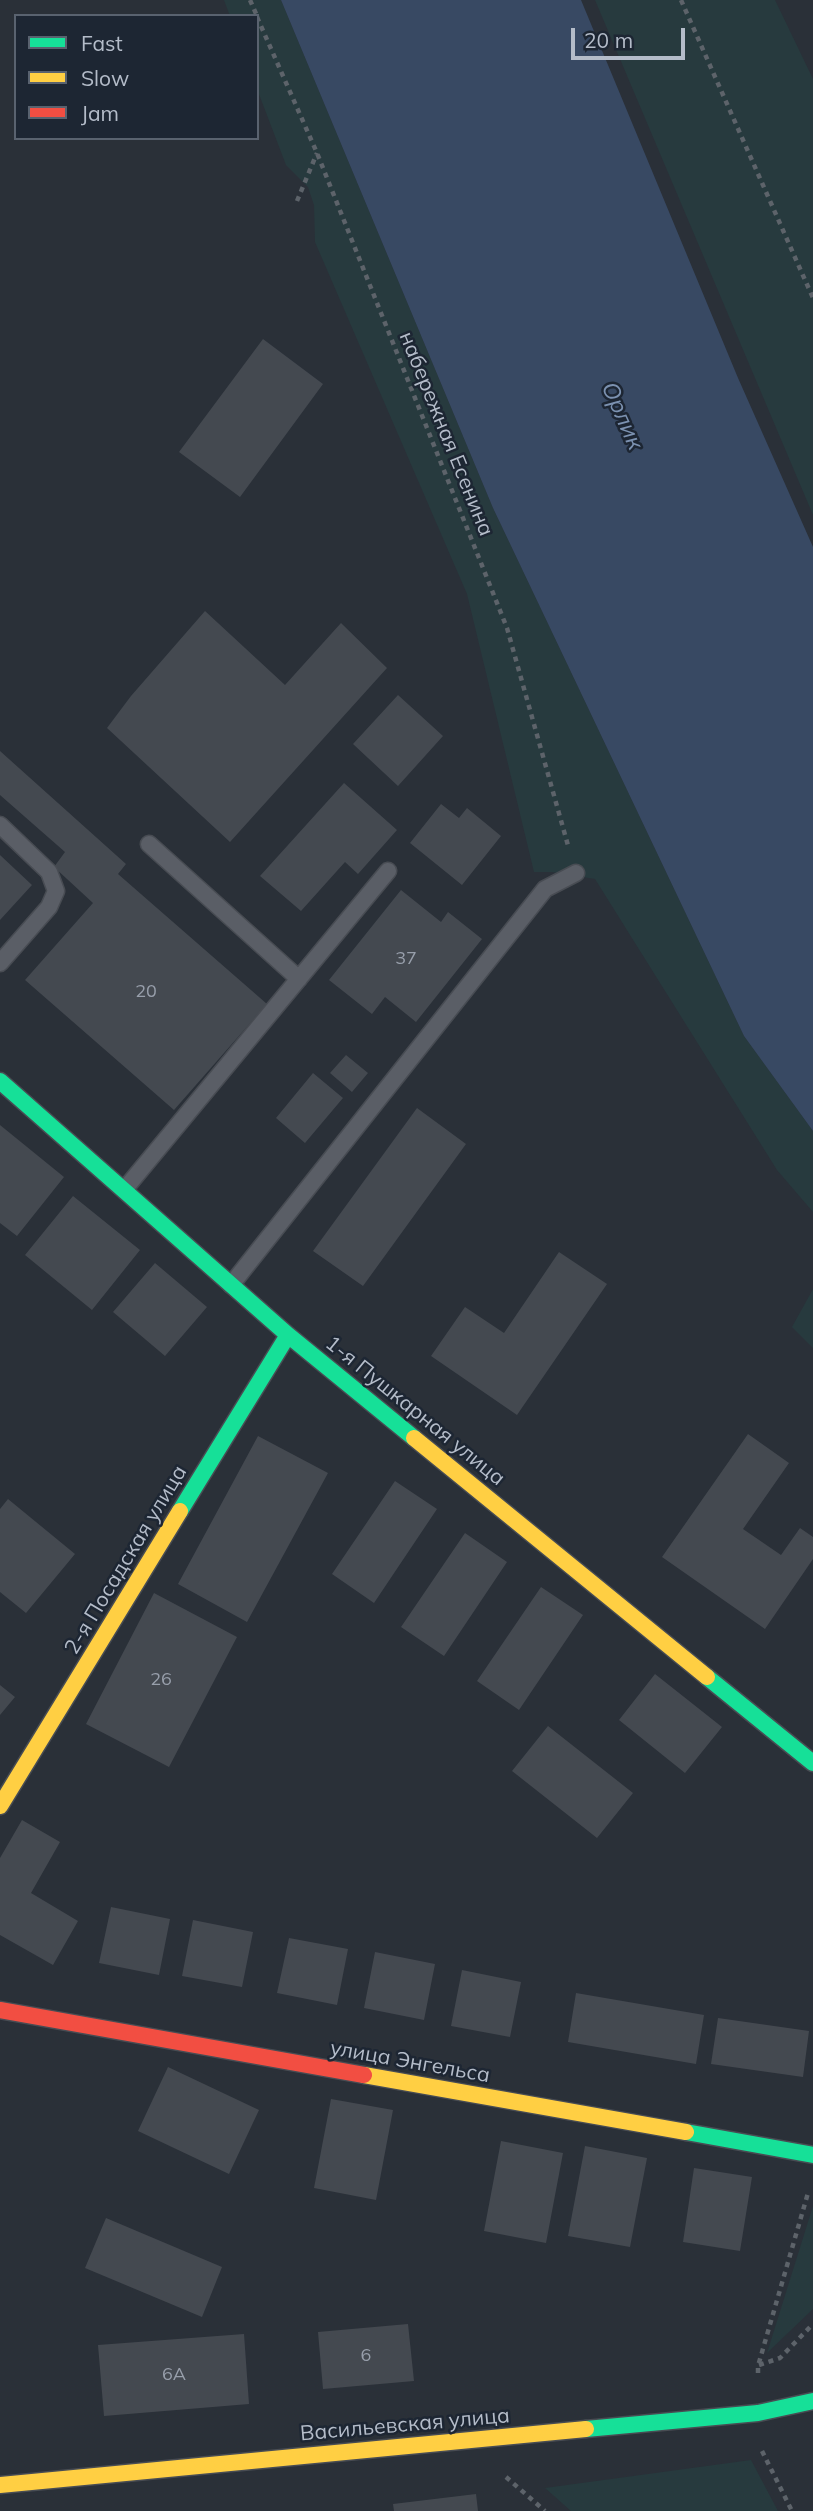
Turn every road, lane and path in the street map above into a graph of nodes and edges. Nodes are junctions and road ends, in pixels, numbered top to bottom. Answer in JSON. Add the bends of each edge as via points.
{"nodes":[{"id":1,"x":681,"y":0,"type":"edge"},
{"id":2,"x":259,"y":21,"type":"edge"},
{"id":3,"x":317,"y":153,"type":"junction"},
{"id":4,"x":297,"y":201,"type":"dead end"},
{"id":5,"x":813,"y":298,"type":"edge"},
{"id":6,"x":0,"y":825,"type":"edge"},
{"id":7,"x":149,"y":844,"type":"dead end"},
{"id":8,"x":388,"y":871,"type":"dead end"},
{"id":9,"x":576,"y":873,"type":"joint"},
{"id":10,"x":0,"y":963,"type":"edge"},
{"id":11,"x":299,"y":979,"type":"junction"},
{"id":12,"x":0,"y":1081,"type":"edge"},
{"id":13,"x":124,"y":1190,"type":"junction"},
{"id":14,"x":231,"y":1284,"type":"junction"},
{"id":15,"x":288,"y":1335,"type":"junction"},
{"id":16,"x":813,"y":1763,"type":"edge"},
{"id":17,"x":0,"y":1806,"type":"edge"},
{"id":18,"x":0,"y":2010,"type":"edge"},
{"id":19,"x":813,"y":2155,"type":"edge"},
{"id":20,"x":808,"y":2192,"type":"dead end"},
{"id":21,"x":813,"y":2324,"type":"edge"},
{"id":22,"x":758,"y":2366,"type":"junction"},
{"id":23,"x":813,"y":2401,"type":"edge"},
{"id":24,"x":758,"y":2413,"type":"junction"},
{"id":25,"x":519,"y":2475,"type":"dead end"},
{"id":26,"x":506,"y":2477,"type":"dead end"},
{"id":27,"x":0,"y":2485,"type":"edge"},
{"id":28,"x":792,"y":2511,"type":"edge"}],
"edges":[{"from":1,"to":5,"type":"path"},
{"from":2,"to":3,"type":"path","name":"набережная Есенина"},
{"from":3,"to":4,"type":"path"},
{"from":3,"to":9,"type":"path","name":"набережная Есенина","via":[[507,628]]},
{"from":6,"to":10,"type":"lane","via":[[49,872],[56,891],[49,907]]},
{"from":7,"to":11,"type":"lane"},
{"from":8,"to":11,"type":"lane"},
{"from":9,"to":14,"type":"lane","via":[[545,889]]},
{"from":11,"to":13,"type":"lane"},
{"from":12,"to":13,"type":"street","name":"1-я Пушкарная улица"},
{"from":13,"to":14,"type":"street","name":"1-я Пушкарная улица"},
{"from":14,"to":15,"type":"street","name":"1-я Пушкарная улица"},
{"from":15,"to":16,"type":"street","name":"1-я Пушкарная улица"},
{"from":15,"to":17,"type":"street","name":"2-я Посадская улица"},
{"from":18,"to":19,"type":"street","name":"улица Энгельса"},
{"from":20,"to":22,"type":"path"},
{"from":21,"to":22,"type":"path","via":[[780,2358]]},
{"from":22,"to":24,"type":"path"},
{"from":23,"to":24,"type":"street","name":"Васильевская улица"},
{"from":24,"to":27,"type":"street","name":"Васильевская улица"},
{"from":24,"to":28,"type":"path","via":[[760,2448]]},
{"from":25,"to":26,"type":"path"}]}
